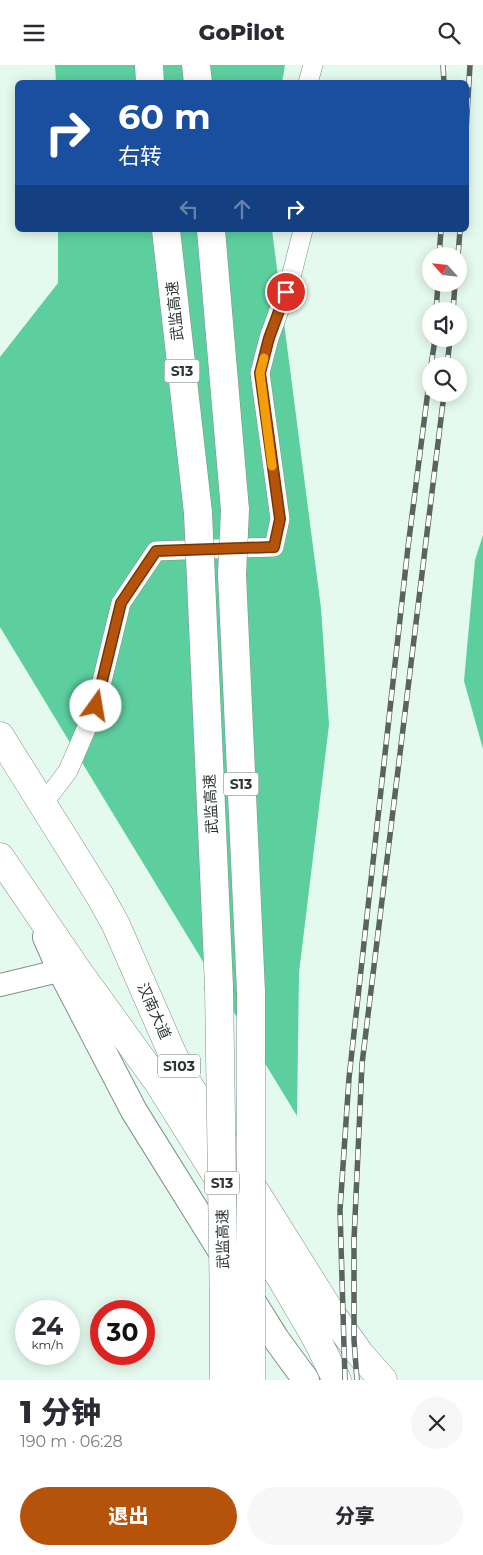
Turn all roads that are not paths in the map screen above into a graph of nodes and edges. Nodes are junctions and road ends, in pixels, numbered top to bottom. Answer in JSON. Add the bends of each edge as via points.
{"nodes":[{"id":1,"x":148,"y":65,"type":"edge"},
{"id":2,"x":196,"y":65,"type":"edge"},
{"id":3,"x":313,"y":65,"type":"edge"},
{"id":4,"x":150,"y":80,"type":"edge"},
{"id":5,"x":198,"y":80,"type":"edge"},
{"id":6,"x":309,"y":80,"type":"edge"},
{"id":7,"x":166,"y":232,"type":"edge"},
{"id":8,"x":211,"y":232,"type":"edge"},
{"id":9,"x":302,"y":232,"type":"edge"},
{"id":10,"x":0,"y":736,"type":"edge"},
{"id":11,"x":42,"y":805,"type":"junction"},
{"id":12,"x":0,"y":857,"type":"edge"},
{"id":13,"x":68,"y":969,"type":"junction"},
{"id":14,"x":0,"y":985,"type":"edge"},
{"id":15,"x":224,"y":1380,"type":"edge"},
{"id":16,"x":251,"y":1380,"type":"edge"},
{"id":17,"x":306,"y":1380,"type":"edge"},
{"id":18,"x":337,"y":1380,"type":"edge"},
{"id":19,"x":383,"y":1380,"type":"edge"}],
"edges":[{"from":1,"to":4,"type":"main road"},
{"from":2,"to":5,"type":"main road"},
{"from":3,"to":6,"type":"street"},
{"from":7,"to":15,"type":"main road","name":"武监高速","number":"S13","bridge":true,"via":[[198,513],[219,987]]},
{"from":8,"to":16,"type":"main road","name":"武监高速","number":"S13","bridge":true,"via":[[235,510],[232,575],[251,992]]},
{"from":9,"to":11,"type":"street","via":[[260,373],[280,519],[274,547],[156,551],[121,603],[96,706],[68,771]]},
{"from":10,"to":11,"type":"main road","name":"汉南大道","number":"S103"},
{"from":11,"to":19,"type":"main road","name":"汉南大道","number":"S103","via":[[116,925],[188,1084],[333,1316]]},
{"from":12,"to":13,"type":"main road","number":"S103"},
{"from":13,"to":14,"type":"street"},
{"from":13,"to":17,"type":"main road","number":"S103","via":[[134,1111],[276,1339]]},
{"from":13,"to":18,"type":"main road","number":"S103","via":[[158,1082],[281,1278]]}]}
